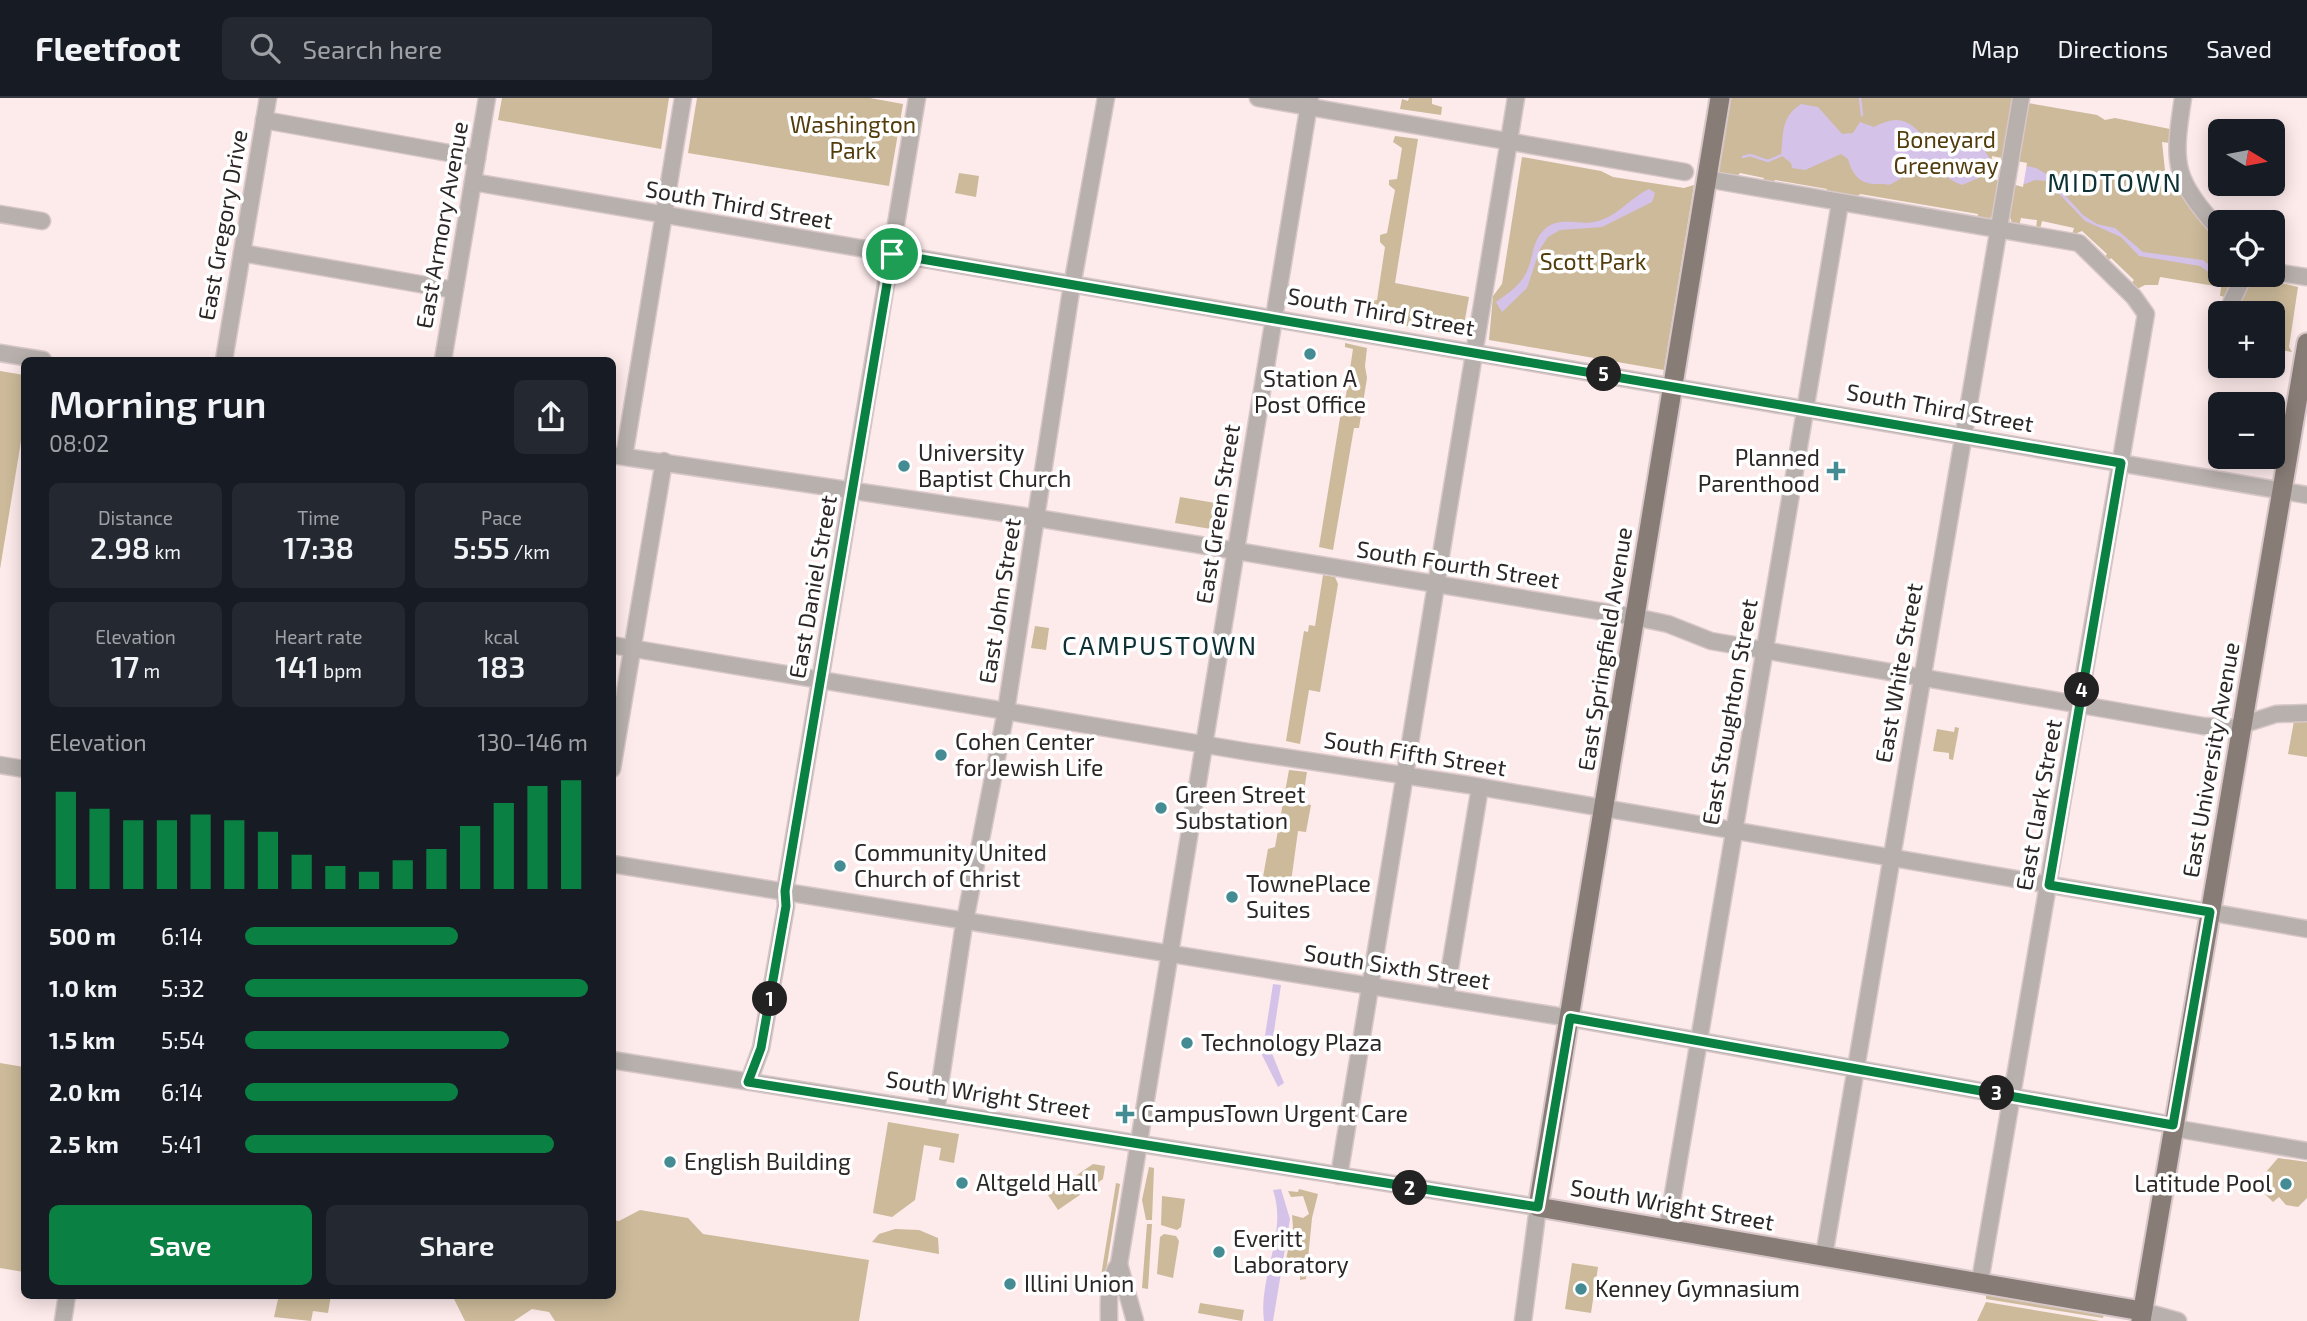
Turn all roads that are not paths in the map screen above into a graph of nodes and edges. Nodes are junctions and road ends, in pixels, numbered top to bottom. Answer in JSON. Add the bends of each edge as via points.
{"nodes":[{"id":1,"x":268,"y":98,"type":"edge"},
{"id":2,"x":487,"y":98,"type":"edge"},
{"id":3,"x":683,"y":98,"type":"edge"},
{"id":4,"x":917,"y":98,"type":"edge"},
{"id":5,"x":1106,"y":98,"type":"edge"},
{"id":6,"x":1258,"y":98,"type":"edge"},
{"id":7,"x":1516,"y":98,"type":"edge"},
{"id":8,"x":1720,"y":98,"type":"edge"},
{"id":9,"x":2021,"y":98,"type":"edge"},
{"id":10,"x":2183,"y":98,"type":"edge"},
{"id":11,"x":1309,"y":102,"type":"edge"},
{"id":12,"x":264,"y":120,"type":"junction"},
{"id":13,"x":1509,"y":141,"type":"junction"},
{"id":14,"x":477,"y":158,"type":"junction"},
{"id":15,"x":1685,"y":172,"type":"dead end"},
{"id":16,"x":1707,"y":179,"type":"junction"},
{"id":17,"x":473,"y":183,"type":"junction"},
{"id":18,"x":1840,"y":202,"type":"junction"},
{"id":19,"x":0,"y":214,"type":"edge"},
{"id":20,"x":664,"y":215,"type":"junction"},
{"id":21,"x":2208,"y":216,"type":"edge"},
{"id":22,"x":42,"y":221,"type":"dead end"},
{"id":23,"x":1999,"y":228,"type":"junction"},
{"id":24,"x":242,"y":253,"type":"junction"},
{"id":25,"x":892,"y":254,"type":"junction"},
{"id":26,"x":2285,"y":274,"type":"edge"},
{"id":27,"x":2307,"y":277,"type":"edge"},
{"id":28,"x":1073,"y":283,"type":"junction"},
{"id":29,"x":454,"y":290,"type":"junction"},
{"id":30,"x":1273,"y":317,"type":"junction"},
{"id":31,"x":2307,"y":343,"type":"edge"},
{"id":32,"x":1475,"y":351,"type":"junction"},
{"id":33,"x":0,"y":353,"type":"edge"},
{"id":34,"x":25,"y":357,"type":"edge"},
{"id":35,"x":225,"y":357,"type":"edge"},
{"id":36,"x":443,"y":357,"type":"edge"},
{"id":37,"x":1672,"y":387,"type":"junction"},
{"id":38,"x":1805,"y":408,"type":"junction"},
{"id":39,"x":1962,"y":435,"type":"junction"},
{"id":40,"x":617,"y":452,"type":"edge"},
{"id":41,"x":664,"y":461,"type":"junction"},
{"id":42,"x":2121,"y":463,"type":"junction"},
{"id":43,"x":2282,"y":490,"type":"junction"},
{"id":44,"x":852,"y":491,"type":"junction"},
{"id":45,"x":2307,"y":495,"type":"edge"},
{"id":46,"x":1037,"y":518,"type":"junction"},
{"id":47,"x":1235,"y":552,"type":"junction"},
{"id":48,"x":1436,"y":584,"type":"junction"},
{"id":49,"x":1635,"y":617,"type":"junction"},
{"id":50,"x":616,"y":647,"type":"edge"},
{"id":51,"x":633,"y":649,"type":"junction"},
{"id":52,"x":1764,"y":650,"type":"junction"},
{"id":53,"x":1921,"y":676,"type":"junction"},
{"id":54,"x":820,"y":680,"type":"junction"},
{"id":55,"x":2080,"y":704,"type":"junction"},
{"id":56,"x":1006,"y":711,"type":"junction"},
{"id":57,"x":2307,"y":713,"type":"edge"},
{"id":58,"x":2242,"y":726,"type":"junction"},
{"id":59,"x":1205,"y":743,"type":"junction"},
{"id":60,"x":616,"y":746,"type":"edge"},
{"id":61,"x":0,"y":765,"type":"edge"},
{"id":62,"x":21,"y":768,"type":"edge"},
{"id":63,"x":1405,"y":774,"type":"junction"},
{"id":64,"x":1480,"y":787,"type":"junction"},
{"id":65,"x":1605,"y":808,"type":"junction"},
{"id":66,"x":1734,"y":830,"type":"junction"},
{"id":67,"x":1891,"y":857,"type":"junction"},
{"id":68,"x":616,"y":865,"type":"edge"},
{"id":69,"x":2049,"y":885,"type":"junction"},
{"id":70,"x":785,"y":891,"type":"junction"},
{"id":71,"x":2210,"y":912,"type":"junction"},
{"id":72,"x":965,"y":920,"type":"junction"},
{"id":73,"x":2307,"y":929,"type":"edge"},
{"id":74,"x":1169,"y":952,"type":"junction"},
{"id":75,"x":1369,"y":986,"type":"junction"},
{"id":76,"x":1445,"y":998,"type":"junction"},
{"id":77,"x":1570,"y":1018,"type":"junction"},
{"id":78,"x":1698,"y":1041,"type":"junction"},
{"id":79,"x":616,"y":1061,"type":"edge"},
{"id":80,"x":1856,"y":1069,"type":"junction"},
{"id":81,"x":748,"y":1082,"type":"junction"},
{"id":82,"x":2012,"y":1096,"type":"junction"},
{"id":83,"x":936,"y":1111,"type":"junction"},
{"id":84,"x":2173,"y":1126,"type":"junction"},
{"id":85,"x":1138,"y":1145,"type":"junction"},
{"id":86,"x":2307,"y":1151,"type":"edge"},
{"id":87,"x":1339,"y":1176,"type":"junction"},
{"id":88,"x":1538,"y":1207,"type":"junction"},
{"id":89,"x":1667,"y":1230,"type":"junction"},
{"id":90,"x":1824,"y":1256,"type":"junction"},
{"id":91,"x":1119,"y":1264,"type":"junction"},
{"id":92,"x":1980,"y":1281,"type":"junction"},
{"id":93,"x":66,"y":1299,"type":"edge"},
{"id":94,"x":2142,"y":1316,"type":"edge"},
{"id":95,"x":63,"y":1321,"type":"edge"},
{"id":96,"x":1109,"y":1321,"type":"edge"},
{"id":97,"x":1135,"y":1321,"type":"edge"},
{"id":98,"x":1522,"y":1321,"type":"edge"},
{"id":99,"x":2178,"y":1321,"type":"edge"}],
"edges":[{"from":1,"to":12,"type":"street","name":"East Gregory Drive"},
{"from":2,"to":14,"type":"street","name":"East Armory Avenue"},
{"from":3,"to":20,"type":"street"},
{"from":4,"to":25,"type":"street","name":"East Daniel Street"},
{"from":5,"to":28,"type":"street","name":"East John Street"},
{"from":6,"to":11,"type":"street"},
{"from":7,"to":13,"type":"street"},
{"from":8,"to":16,"type":"main road","name":"East Springfield Avenue"},
{"from":9,"to":23,"type":"street","name":"East White Street"},
{"from":10,"to":21,"type":"street","via":[[2176,139],[2179,173]]},
{"from":11,"to":13,"type":"street"},
{"from":11,"to":30,"type":"street","name":"East Green Street"},
{"from":12,"to":14,"type":"street"},
{"from":12,"to":24,"type":"street","name":"East Gregory Drive"},
{"from":13,"to":15,"type":"street"},
{"from":13,"to":32,"type":"street"},
{"from":14,"to":17,"type":"street","name":"East Armory Avenue"},
{"from":16,"to":18,"type":"street"},
{"from":16,"to":37,"type":"main road","name":"East Springfield Avenue"},
{"from":17,"to":20,"type":"street","name":"South Third Street"},
{"from":17,"to":29,"type":"street","name":"East Armory Avenue"},
{"from":18,"to":23,"type":"street"},
{"from":18,"to":38,"type":"street","name":"East Stoughton Street"},
{"from":19,"to":22,"type":"street"},
{"from":20,"to":25,"type":"street","name":"South Third Street"},
{"from":20,"to":40,"type":"street"},
{"from":23,"to":39,"type":"street","name":"East White Street"},
{"from":23,"to":42,"type":"street","name":"East Clark Street","via":[[2079,243],[2146,314]]},
{"from":24,"to":29,"type":"street"},
{"from":24,"to":35,"type":"street","name":"East Gregory Drive"},
{"from":25,"to":28,"type":"street","name":"South Third Street"},
{"from":25,"to":44,"type":"street","name":"East Daniel Street"},
{"from":26,"to":27,"type":"street"},
{"from":28,"to":30,"type":"street","name":"South Third Street"},
{"from":28,"to":46,"type":"street","name":"East John Street"},
{"from":29,"to":36,"type":"street","name":"East Armory Avenue"},
{"from":30,"to":32,"type":"street","name":"South Third Street"},
{"from":30,"to":47,"type":"street","name":"East Green Street"},
{"from":31,"to":43,"type":"main road","name":"East University Avenue"},
{"from":32,"to":37,"type":"street","name":"South Third Street"},
{"from":32,"to":48,"type":"street"},
{"from":33,"to":34,"type":"street"},
{"from":37,"to":38,"type":"street","name":"South Third Street"},
{"from":37,"to":49,"type":"main road","name":"East Springfield Avenue"},
{"from":38,"to":39,"type":"street","name":"South Third Street"},
{"from":38,"to":52,"type":"street","name":"East Stoughton Street"},
{"from":39,"to":42,"type":"street","name":"South Third Street"},
{"from":39,"to":53,"type":"street","name":"East White Street"},
{"from":40,"to":41,"type":"street","name":"South Fourth Street"},
{"from":41,"to":44,"type":"street","name":"South Fourth Street"},
{"from":41,"to":51,"type":"street"},
{"from":42,"to":43,"type":"street","name":"South Third Street"},
{"from":42,"to":55,"type":"street","name":"East Clark Street"},
{"from":43,"to":45,"type":"street","name":"South Third Street"},
{"from":43,"to":58,"type":"main road","name":"East University Avenue"},
{"from":44,"to":46,"type":"street","name":"South Fourth Street"},
{"from":44,"to":54,"type":"street","name":"East Daniel Street"},
{"from":46,"to":47,"type":"street","name":"South Fourth Street"},
{"from":46,"to":56,"type":"street","name":"East John Street"},
{"from":47,"to":48,"type":"street","name":"South Fourth Street"},
{"from":47,"to":59,"type":"street","name":"East Green Street"},
{"from":48,"to":49,"type":"street","name":"South Fourth Street"},
{"from":48,"to":63,"type":"street"},
{"from":49,"to":52,"type":"street","name":"South Fourth Street","via":[[1712,641]]},
{"from":49,"to":65,"type":"main road","name":"East Springfield Avenue"},
{"from":50,"to":51,"type":"street","name":"South Fifth Street"},
{"from":51,"to":54,"type":"street","name":"South Fifth Street"},
{"from":51,"to":60,"type":"street"},
{"from":52,"to":53,"type":"street","name":"South Fourth Street"},
{"from":52,"to":66,"type":"street","name":"East Stoughton Street"},
{"from":53,"to":55,"type":"street","name":"South Fourth Street"},
{"from":53,"to":67,"type":"street","name":"East White Street"},
{"from":54,"to":56,"type":"street","name":"South Fifth Street"},
{"from":54,"to":70,"type":"street","name":"East Daniel Street"},
{"from":55,"to":58,"type":"street","name":"South Fourth Street","via":[[2203,726]]},
{"from":55,"to":69,"type":"street","name":"East Clark Street"},
{"from":56,"to":59,"type":"street","name":"South Fifth Street"},
{"from":56,"to":72,"type":"street","name":"East John Street"},
{"from":57,"to":58,"type":"street","name":"South Fourth Street","via":[[2276,714]]},
{"from":58,"to":71,"type":"main road","name":"East University Avenue"},
{"from":59,"to":63,"type":"street","name":"South Fifth Street"},
{"from":59,"to":74,"type":"street","name":"East Green Street"},
{"from":61,"to":62,"type":"street"},
{"from":63,"to":64,"type":"street","name":"South Fifth Street"},
{"from":63,"to":75,"type":"street"},
{"from":64,"to":65,"type":"street","name":"South Fifth Street"},
{"from":64,"to":76,"type":"street"},
{"from":65,"to":66,"type":"street","name":"South Fifth Street"},
{"from":65,"to":77,"type":"main road","name":"East Springfield Avenue"},
{"from":66,"to":67,"type":"street","name":"South Fifth Street"},
{"from":66,"to":78,"type":"street","name":"East Stoughton Street"},
{"from":67,"to":69,"type":"street","name":"South Fifth Street"},
{"from":67,"to":80,"type":"street","name":"East White Street"},
{"from":68,"to":70,"type":"street","name":"South Sixth Street"},
{"from":69,"to":71,"type":"street","name":"South Fifth Street"},
{"from":69,"to":82,"type":"street","name":"East Clark Street"},
{"from":70,"to":72,"type":"street","name":"South Sixth Street"},
{"from":70,"to":81,"type":"street","name":"East Daniel Street","via":[[763,1041]]},
{"from":71,"to":73,"type":"street","name":"South Fifth Street"},
{"from":71,"to":84,"type":"main road","name":"East University Avenue"},
{"from":72,"to":74,"type":"street","name":"South Sixth Street"},
{"from":72,"to":83,"type":"street","name":"East John Street"},
{"from":74,"to":75,"type":"street","name":"South Sixth Street"},
{"from":74,"to":85,"type":"street","name":"East Green Street"},
{"from":75,"to":76,"type":"street","name":"South Sixth Street"},
{"from":75,"to":87,"type":"street"},
{"from":76,"to":77,"type":"street","name":"South Sixth Street"},
{"from":77,"to":78,"type":"street","name":"South Sixth Street"},
{"from":77,"to":88,"type":"main road","name":"East Springfield Avenue"},
{"from":78,"to":80,"type":"street","name":"South Sixth Street"},
{"from":78,"to":89,"type":"street","name":"East Stoughton Street"},
{"from":79,"to":81,"type":"street","name":"South Wright Street"},
{"from":80,"to":82,"type":"street","name":"South Sixth Street"},
{"from":80,"to":90,"type":"street","name":"East White Street"},
{"from":81,"to":83,"type":"street","name":"South Wright Street"},
{"from":82,"to":84,"type":"street","name":"South Sixth Street"},
{"from":82,"to":92,"type":"street","name":"East Clark Street"},
{"from":83,"to":85,"type":"street","name":"South Wright Street"},
{"from":84,"to":86,"type":"street","name":"South Sixth Street"},
{"from":84,"to":94,"type":"main road","name":"East University Avenue"},
{"from":85,"to":87,"type":"street","name":"South Wright Street"},
{"from":85,"to":91,"type":"street","name":"East Green Street"},
{"from":87,"to":88,"type":"street","name":"South Wright Street"},
{"from":88,"to":89,"type":"main road","name":"South Wright Street"},
{"from":88,"to":98,"type":"street"},
{"from":89,"to":90,"type":"main road","name":"South Wright Street"},
{"from":90,"to":92,"type":"main road","name":"South Wright Street"},
{"from":91,"to":96,"type":"street","name":"East Green Street","via":[[1113,1272]]},
{"from":91,"to":97,"type":"street"},
{"from":92,"to":94,"type":"main road","name":"South Wright Street"},
{"from":93,"to":95,"type":"street"},
{"from":94,"to":99,"type":"street"}]}
